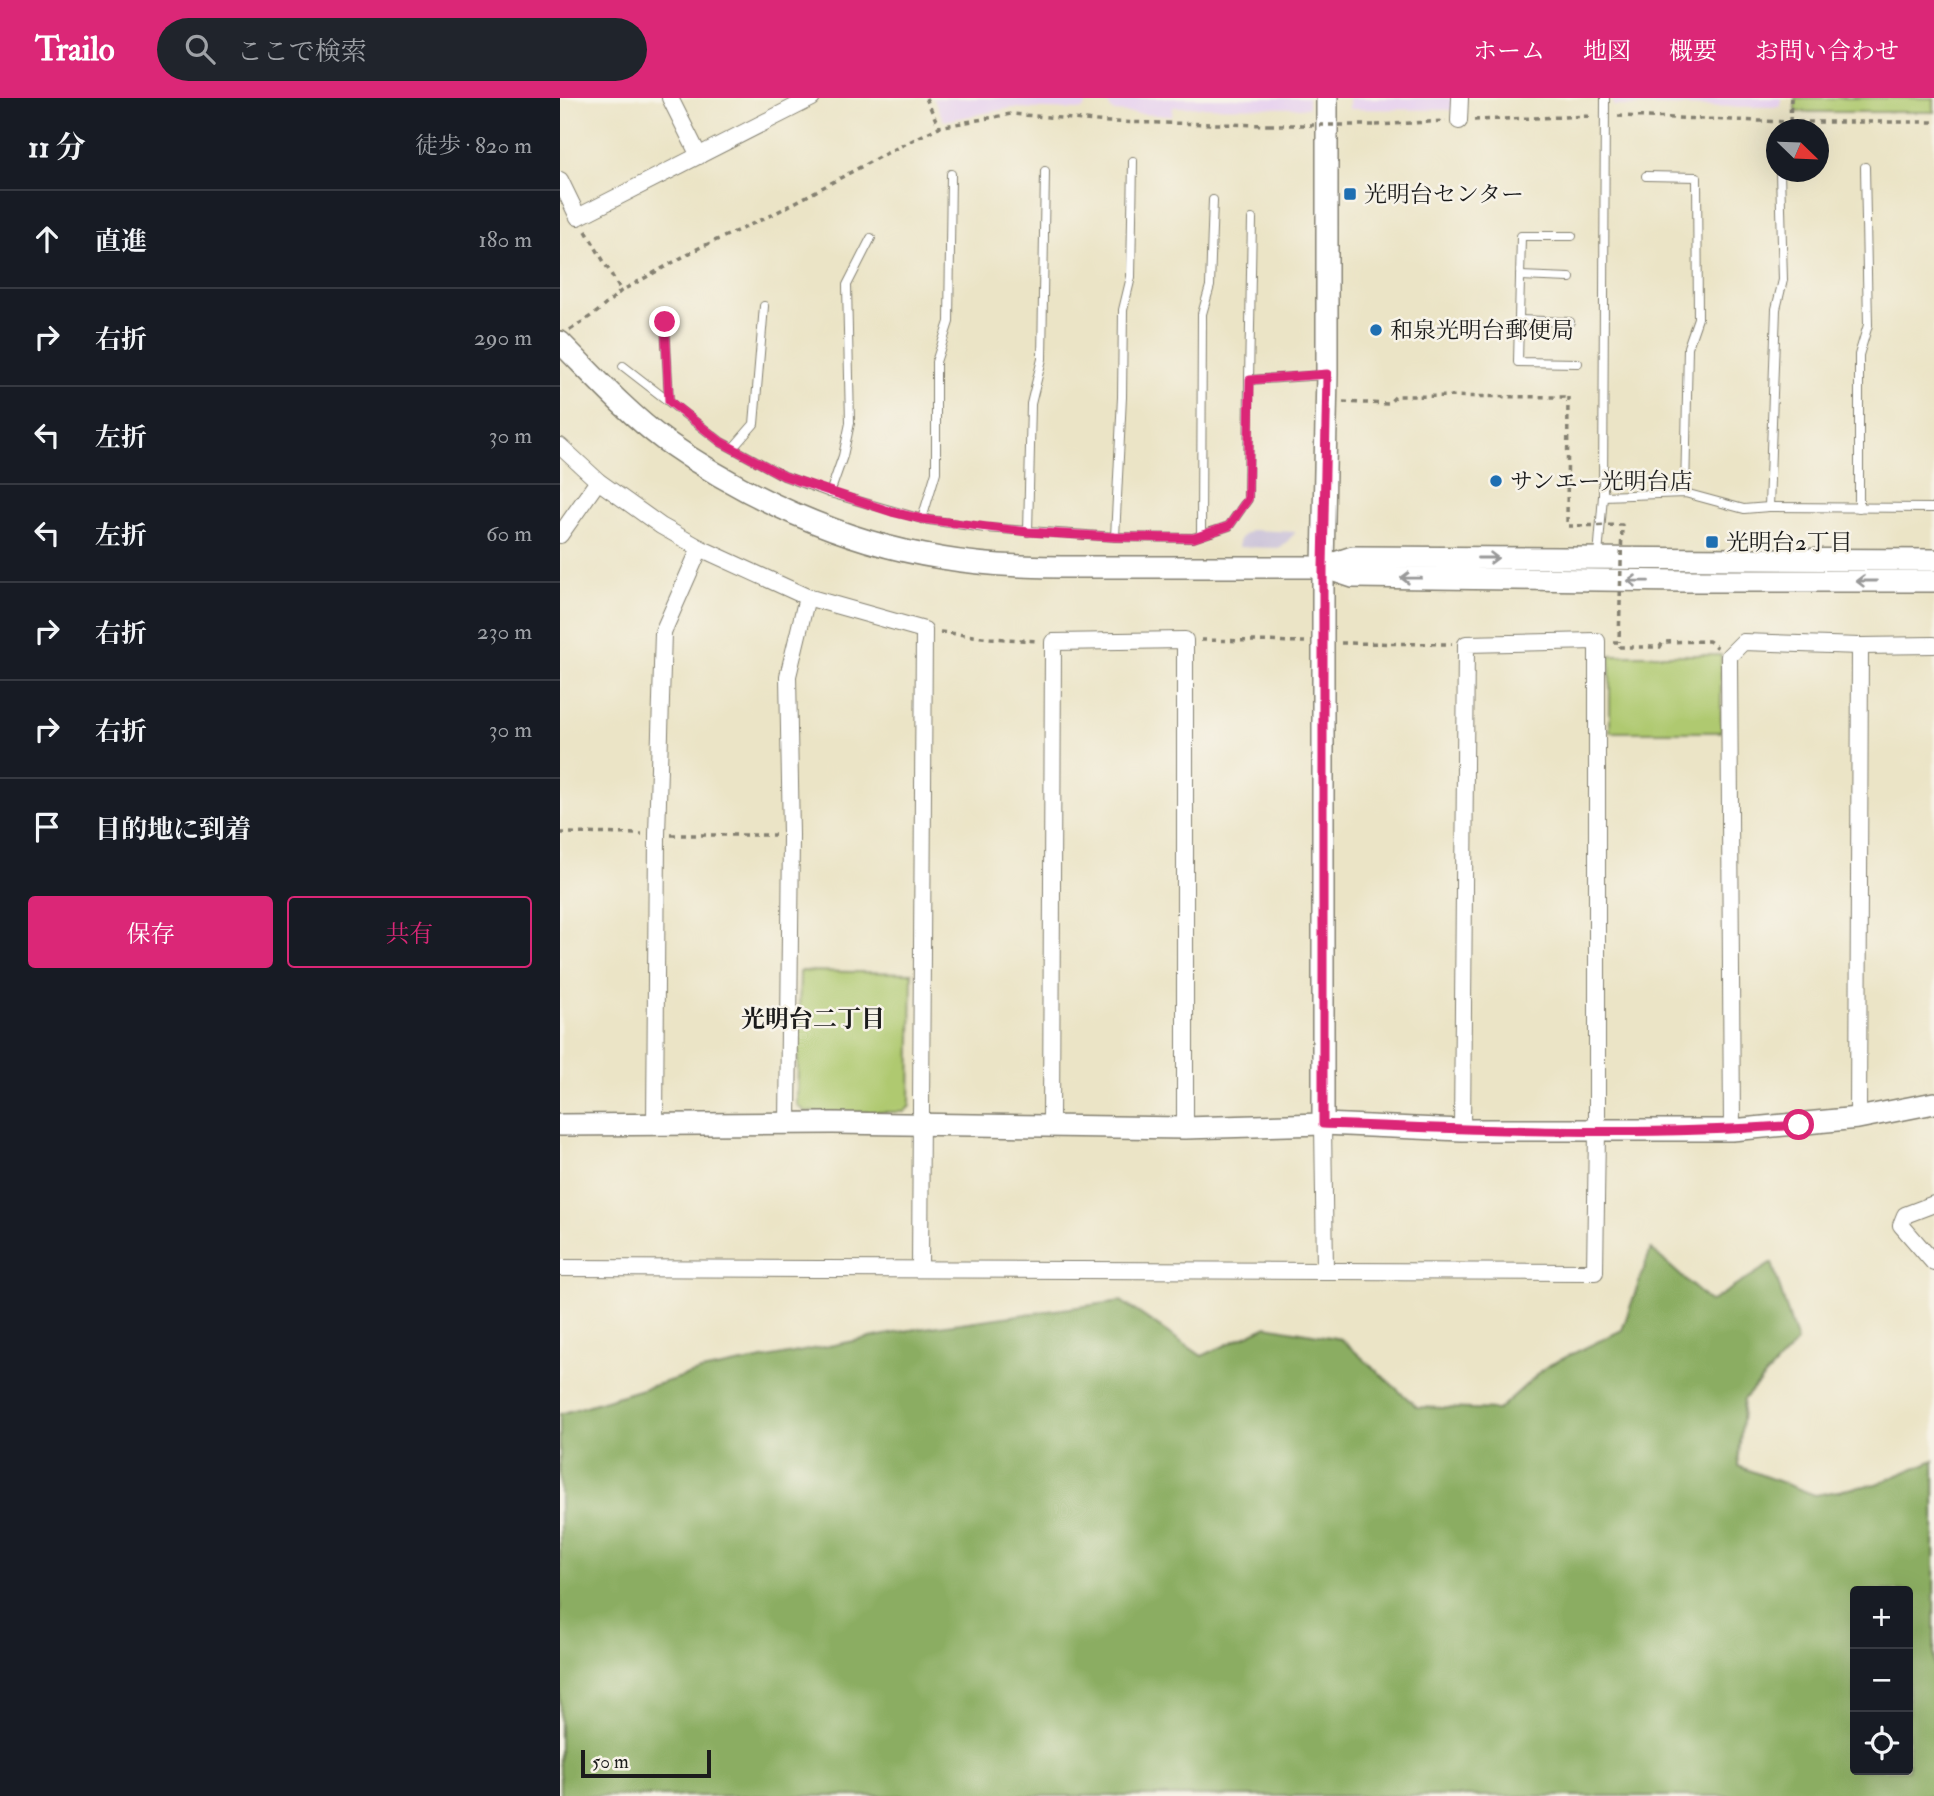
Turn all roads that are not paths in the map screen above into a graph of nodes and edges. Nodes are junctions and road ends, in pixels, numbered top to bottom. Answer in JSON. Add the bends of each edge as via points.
{"nodes":[{"id":1,"x":670,"y":98,"type":"edge"},
{"id":2,"x":812,"y":98,"type":"edge"},
{"id":3,"x":1327,"y":98,"type":"edge"},
{"id":4,"x":1460,"y":98,"type":"edge"},
{"id":5,"x":1605,"y":98,"type":"edge"},
{"id":6,"x":1459,"y":121,"type":"road end"},
{"id":7,"x":699,"y":156,"type":"junction"},
{"id":8,"x":1133,"y":161,"type":"dead end"},
{"id":9,"x":1865,"y":167,"type":"dead end"},
{"id":10,"x":1045,"y":171,"type":"dead end"},
{"id":11,"x":951,"y":174,"type":"dead end"},
{"id":12,"x":1646,"y":177,"type":"dead end"},
{"id":13,"x":560,"y":180,"type":"edge"},
{"id":14,"x":1780,"y":182,"type":"edge"},
{"id":15,"x":1213,"y":200,"type":"dead end"},
{"id":16,"x":1252,"y":219,"type":"dead end"},
{"id":17,"x":1572,"y":236,"type":"dead end"},
{"id":18,"x":871,"y":239,"type":"dead end"},
{"id":19,"x":1520,"y":276,"type":"junction"},
{"id":20,"x":1570,"y":278,"type":"dead end"},
{"id":21,"x":764,"y":306,"type":"dead end"},
{"id":22,"x":1519,"y":320,"type":"junction"},
{"id":23,"x":665,"y":322,"type":"dead end"},
{"id":24,"x":1570,"y":322,"type":"dead end"},
{"id":25,"x":565,"y":336,"type":"edge"},
{"id":26,"x":1578,"y":363,"type":"dead end"},
{"id":27,"x":623,"y":366,"type":"dead end"},
{"id":28,"x":1327,"y":374,"type":"junction"},
{"id":29,"x":1250,"y":380,"type":"junction"},
{"id":30,"x":669,"y":401,"type":"junction"},
{"id":31,"x":560,"y":446,"type":"edge"},
{"id":32,"x":733,"y":448,"type":"junction"},
{"id":33,"x":598,"y":481,"type":"junction"},
{"id":34,"x":830,"y":493,"type":"junction"},
{"id":35,"x":1685,"y":493,"type":"junction"},
{"id":36,"x":1603,"y":496,"type":"junction"},
{"id":37,"x":1769,"y":507,"type":"junction"},
{"id":38,"x":1859,"y":508,"type":"junction"},
{"id":39,"x":1934,"y":508,"type":"edge"},
{"id":40,"x":922,"y":519,"type":"junction"},
{"id":41,"x":1028,"y":532,"type":"junction"},
{"id":42,"x":560,"y":535,"type":"edge"},
{"id":43,"x":1201,"y":535,"type":"junction"},
{"id":44,"x":1115,"y":537,"type":"junction"},
{"id":45,"x":700,"y":548,"type":"junction"},
{"id":46,"x":1598,"y":559,"type":"junction"},
{"id":47,"x":1934,"y":561,"type":"edge"},
{"id":48,"x":1323,"y":567,"type":"junction"},
{"id":49,"x":1934,"y":581,"type":"edge"},
{"id":50,"x":807,"y":597,"type":"junction"},
{"id":51,"x":1934,"y":645,"type":"edge"},
{"id":52,"x":1860,"y":646,"type":"junction"},
{"id":53,"x":1934,"y":1103,"type":"edge"},
{"id":54,"x":1858,"y":1118,"type":"junction"},
{"id":55,"x":788,"y":1124,"type":"junction"},
{"id":56,"x":1323,"y":1124,"type":"junction"},
{"id":57,"x":560,"y":1125,"type":"edge"},
{"id":58,"x":655,"y":1125,"type":"junction"},
{"id":59,"x":922,"y":1126,"type":"junction"},
{"id":60,"x":1051,"y":1127,"type":"junction"},
{"id":61,"x":1185,"y":1128,"type":"junction"},
{"id":62,"x":1462,"y":1129,"type":"junction"},
{"id":63,"x":1732,"y":1130,"type":"junction"},
{"id":64,"x":1597,"y":1131,"type":"junction"},
{"id":65,"x":1934,"y":1204,"type":"edge"},
{"id":66,"x":1934,"y":1263,"type":"edge"},
{"id":67,"x":560,"y":1268,"type":"edge"},
{"id":68,"x":920,"y":1269,"type":"junction"},
{"id":69,"x":1325,"y":1270,"type":"junction"}],
"edges":[{"from":1,"to":7,"type":"street"},
{"from":2,"to":7,"type":"street"},
{"from":3,"to":28,"type":"street"},
{"from":4,"to":6,"type":"street"},
{"from":5,"to":36,"type":"lane"},
{"from":7,"to":13,"type":"street","via":[[578,217]]},
{"from":8,"to":44,"type":"lane","via":[[1131,277],[1123,310]]},
{"from":9,"to":38,"type":"lane","via":[[1868,325],[1859,355]]},
{"from":10,"to":41,"type":"lane","via":[[1042,359],[1031,404]]},
{"from":11,"to":40,"type":"lane","via":[[949,322],[936,362],[936,472]]},
{"from":12,"to":35,"type":"lane","via":[[1697,177],[1698,318],[1688,347]]},
{"from":14,"to":37,"type":"lane","via":[[1783,280],[1776,309]]},
{"from":15,"to":43,"type":"lane","via":[[1210,286],[1202,314]]},
{"from":16,"to":29,"type":"lane"},
{"from":17,"to":19,"type":"lane","via":[[1521,236]]},
{"from":18,"to":34,"type":"lane","via":[[847,285],[850,423]]},
{"from":19,"to":20,"type":"lane"},
{"from":19,"to":22,"type":"lane"},
{"from":21,"to":32,"type":"lane","via":[[754,424]]},
{"from":22,"to":24,"type":"lane"},
{"from":22,"to":26,"type":"lane","via":[[1518,362]]},
{"from":23,"to":30,"type":"lane"},
{"from":25,"to":48,"type":"street","via":[[618,400],[662,438],[771,503],[858,538],[940,558],[1034,567]]},
{"from":27,"to":30,"type":"lane"},
{"from":28,"to":29,"type":"lane"},
{"from":28,"to":48,"type":"street"},
{"from":29,"to":43,"type":"lane","via":[[1248,499],[1229,526]]},
{"from":30,"to":32,"type":"lane"},
{"from":31,"to":33,"type":"street"},
{"from":32,"to":34,"type":"lane","via":[[784,476]]},
{"from":33,"to":42,"type":"street"},
{"from":33,"to":45,"type":"street"},
{"from":34,"to":40,"type":"lane"},
{"from":35,"to":36,"type":"lane"},
{"from":35,"to":37,"type":"lane","via":[[1744,509]]},
{"from":36,"to":46,"type":"lane"},
{"from":37,"to":38,"type":"lane"},
{"from":38,"to":39,"type":"lane"},
{"from":40,"to":41,"type":"lane"},
{"from":41,"to":44,"type":"lane"},
{"from":43,"to":44,"type":"lane"},
{"from":45,"to":50,"type":"street"},
{"from":45,"to":58,"type":"street","via":[[663,632]]},
{"from":46,"to":47,"type":"street"},
{"from":48,"to":46,"type":"street","one_way":true,"via":[[1353,558]]},
{"from":49,"to":48,"type":"street","one_way":true,"via":[[1353,577]]},
{"from":48,"to":56,"type":"street"},
{"from":50,"to":55,"type":"street","via":[[788,676]]},
{"from":50,"to":59,"type":"street","via":[[924,630]]},
{"from":51,"to":52,"type":"street"},
{"from":52,"to":54,"type":"street"},
{"from":52,"to":63,"type":"street","via":[[1743,642],[1729,656]]},
{"from":53,"to":54,"type":"street"},
{"from":54,"to":63,"type":"street"},
{"from":55,"to":58,"type":"street"},
{"from":55,"to":59,"type":"street"},
{"from":56,"to":61,"type":"street"},
{"from":56,"to":62,"type":"street"},
{"from":56,"to":69,"type":"street"},
{"from":57,"to":58,"type":"street"},
{"from":59,"to":60,"type":"street"},
{"from":59,"to":68,"type":"street"},
{"from":60,"to":61,"type":"street"},
{"from":60,"to":61,"type":"street","via":[[1053,642],[1185,640]]},
{"from":62,"to":64,"type":"street"},
{"from":62,"to":64,"type":"street","via":[[1465,644],[1597,641]]},
{"from":63,"to":64,"type":"street"},
{"from":64,"to":69,"type":"street","via":[[1595,1272]]},
{"from":65,"to":66,"type":"street","via":[[1905,1215],[1901,1226]]},
{"from":67,"to":68,"type":"street"},
{"from":68,"to":69,"type":"street"}]}
